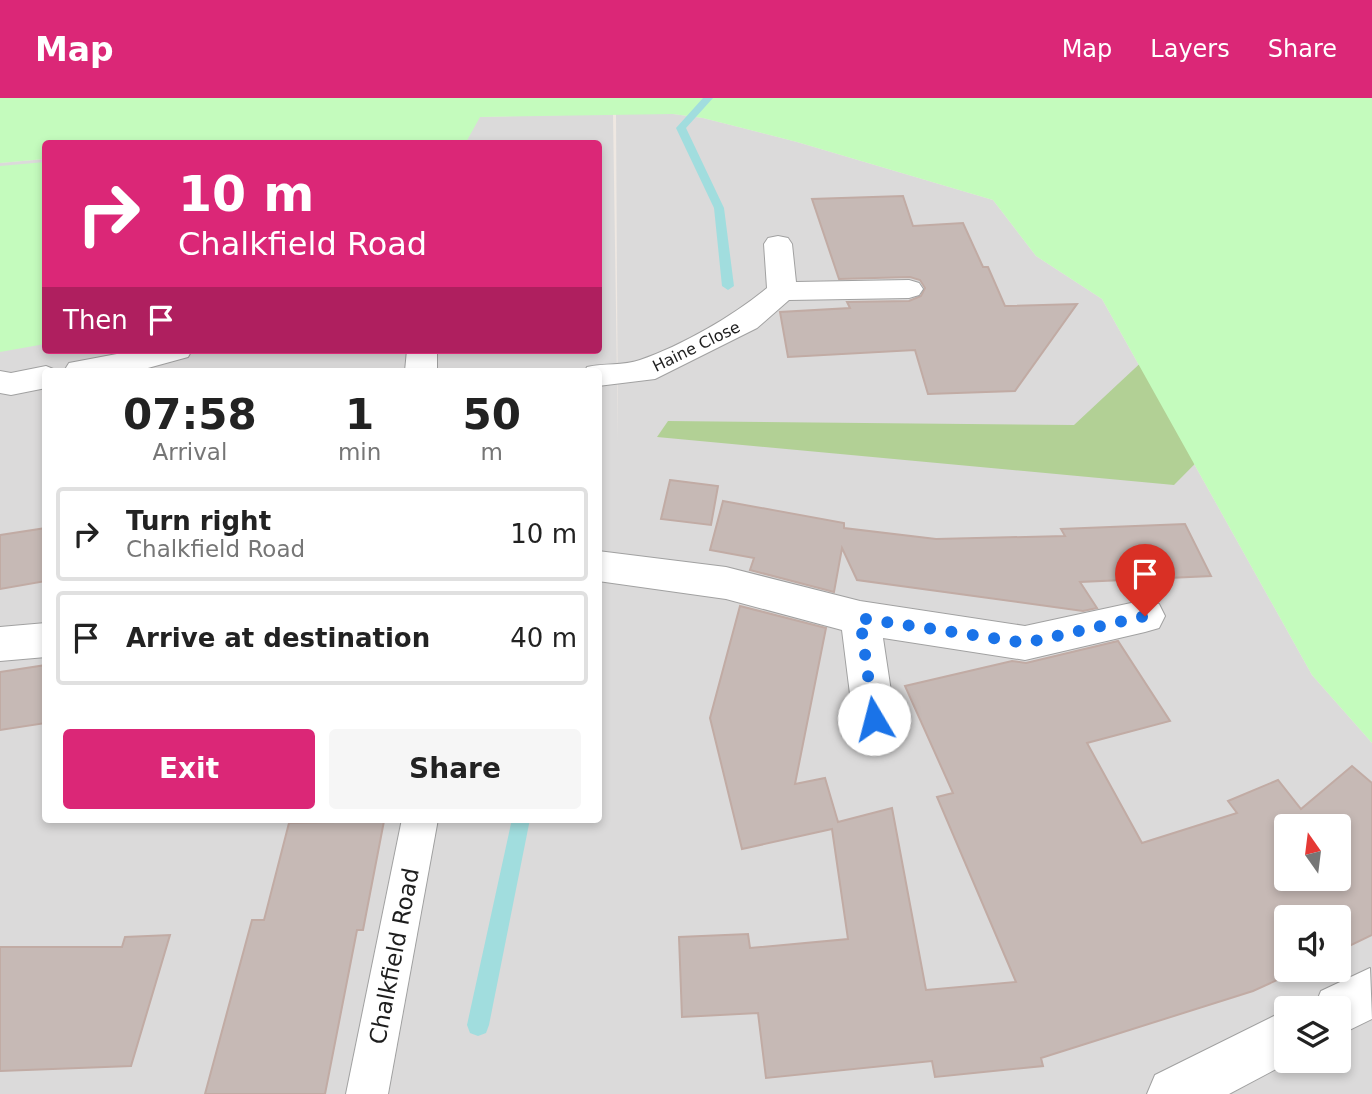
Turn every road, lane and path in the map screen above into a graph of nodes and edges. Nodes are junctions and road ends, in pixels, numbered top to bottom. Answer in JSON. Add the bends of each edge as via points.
{"nodes":[{"id":1,"x":778,"y":244,"type":"dead end"},
{"id":2,"x":909,"y":289,"type":"dead end"},
{"id":3,"x":782,"y":291,"type":"junction"},
{"id":4,"x":163,"y":354,"type":"edge"},
{"id":5,"x":96,"y":368,"type":"edge"},
{"id":6,"x":602,"y":375,"type":"edge"},
{"id":7,"x":42,"y":378,"type":"edge"},
{"id":8,"x":0,"y":382,"type":"edge"},
{"id":9,"x":602,"y":567,"type":"edge"},
{"id":10,"x":1145,"y":616,"type":"dead end"},
{"id":11,"x":860,"y":618,"type":"junction"},
{"id":12,"x":42,"y":640,"type":"edge"},
{"id":13,"x":0,"y":644,"type":"edge"},
{"id":14,"x":874,"y":719,"type":"dead end"},
{"id":15,"x":419,"y":823,"type":"edge"},
{"id":16,"x":1274,"y":1042,"type":"edge"},
{"id":17,"x":367,"y":1094,"type":"edge"},
{"id":18,"x":1174,"y":1094,"type":"edge"}],
"edges":[{"from":1,"to":3,"type":"street"},
{"from":2,"to":3,"type":"street"},
{"from":3,"to":6,"type":"street","name":"Haine Close","via":[[746,321],[644,371]]},
{"from":4,"to":5,"type":"street"},
{"from":7,"to":8,"type":"street"},
{"from":9,"to":11,"type":"street","via":[[726,583]]},
{"from":10,"to":11,"type":"street","via":[[1025,643]]},
{"from":11,"to":14,"type":"street"},
{"from":12,"to":13,"type":"street"},
{"from":15,"to":17,"type":"lane","name":"Chalkfield Road"},
{"from":16,"to":18,"type":"street"}]}
